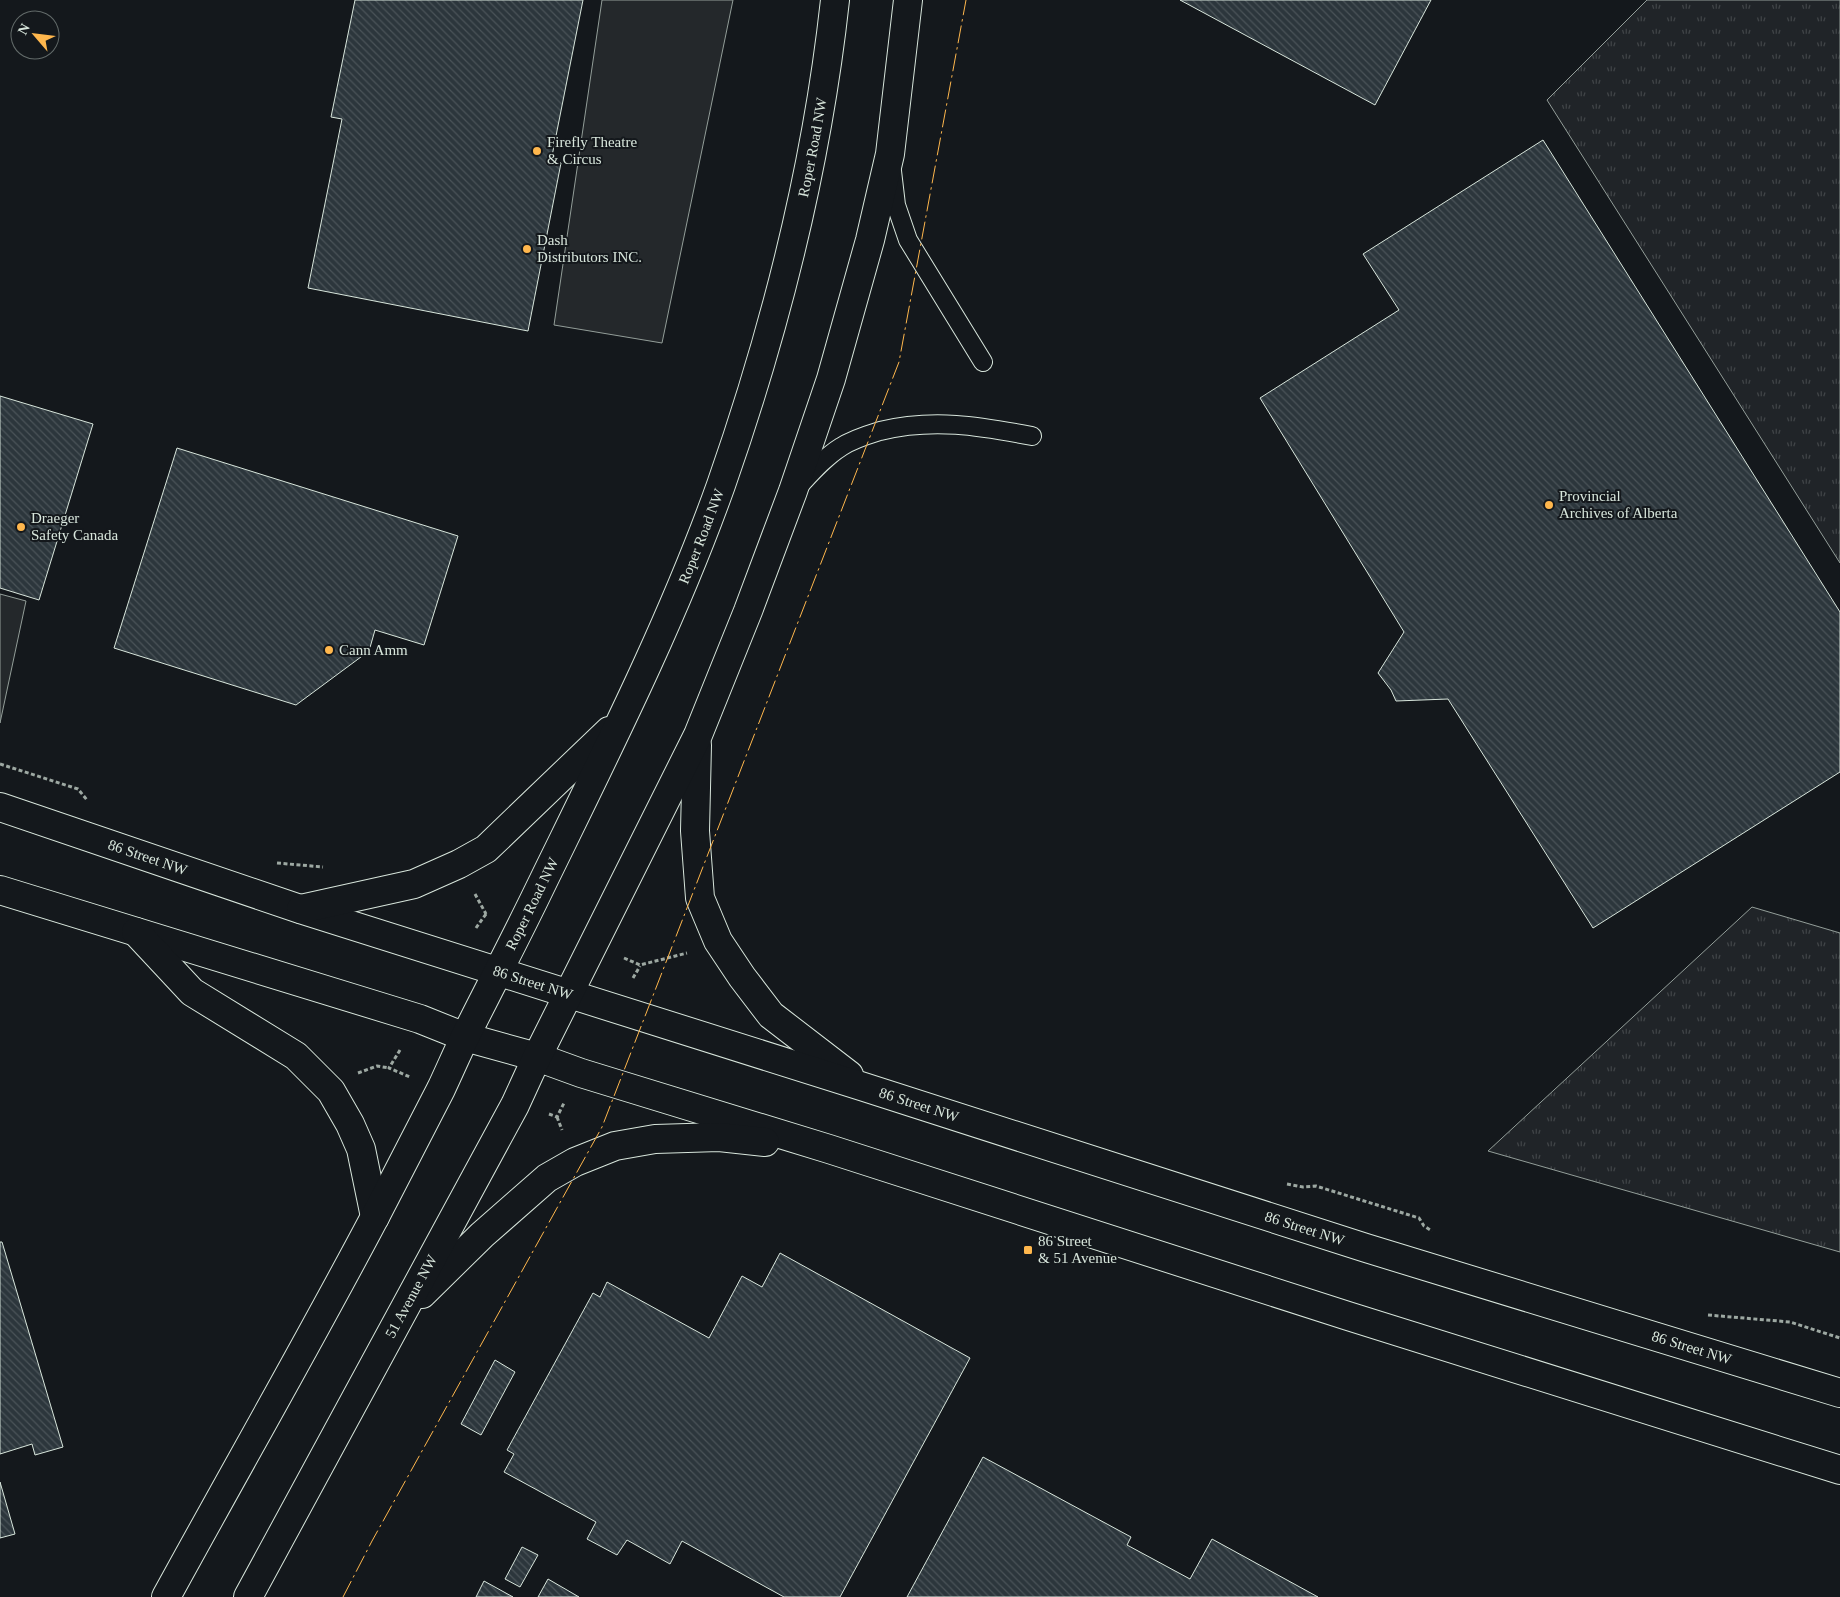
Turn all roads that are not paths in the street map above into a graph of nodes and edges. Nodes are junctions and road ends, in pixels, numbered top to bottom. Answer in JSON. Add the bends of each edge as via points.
{"nodes":[{"id":1,"x":835,"y":0,"type":"edge"},
{"id":2,"x":908,"y":0,"type":"edge"},
{"id":3,"x":890,"y":154,"type":"junction"},
{"id":4,"x":983,"y":362,"type":"dead end"},
{"id":5,"x":1032,"y":436,"type":"dead end"},
{"id":6,"x":793,"y":491,"type":"junction"},
{"id":7,"x":623,"y":717,"type":"junction"},
{"id":8,"x":698,"y":735,"type":"junction"},
{"id":9,"x":0,"y":807,"type":"edge"},
{"id":10,"x":0,"y":890,"type":"edge"},
{"id":11,"x":300,"y":910,"type":"junction"},
{"id":12,"x":135,"y":931,"type":"junction"},
{"id":13,"x":498,"y":972,"type":"junction"},
{"id":14,"x":570,"y":994,"type":"junction"},
{"id":15,"x":465,"y":1037,"type":"junction"},
{"id":16,"x":537,"y":1057,"type":"junction"},
{"id":17,"x":864,"y":1087,"type":"junction"},
{"id":18,"x":829,"y":1149,"type":"junction"},
{"id":19,"x":375,"y":1216,"type":"junction"},
{"id":20,"x":401,"y":1314,"type":"junction"},
{"id":21,"x":1840,"y":1393,"type":"edge"},
{"id":22,"x":1840,"y":1470,"type":"edge"},
{"id":23,"x":166,"y":1597,"type":"edge"},
{"id":24,"x":248,"y":1597,"type":"edge"}],
"edges":[{"from":1,"to":7,"type":"main road","name":"Roper Road NW","via":[[802,206],[756,380],[720,487],[684,579]]},
{"from":2,"to":3,"type":"main road"},
{"from":3,"to":4,"type":"lane","via":[[896,205],[908,240]]},
{"from":3,"to":6,"type":"main road","via":[[832,379]]},
{"from":5,"to":6,"type":"lane","via":[[958,424],[893,428],[842,446]]},
{"from":6,"to":8,"type":"main road"},
{"from":7,"to":11,"type":"main road","via":[[486,849],[414,884]]},
{"from":7,"to":13,"type":"main road","name":"Roper Road NW"},
{"from":8,"to":14,"type":"main road"},
{"from":8,"to":17,"type":"main road","via":[[695,831],[700,898],[718,941],[771,1015]]},
{"from":9,"to":11,"type":"main road","name":"86 Street NW"},
{"from":10,"to":12,"type":"main road"},
{"from":11,"to":13,"type":"main road","name":"86 Street NW"},
{"from":12,"to":15,"type":"main road","via":[[420,1019]]},
{"from":12,"to":19,"type":"main road","via":[[192,992],[296,1056],[331,1091],[361,1149]]},
{"from":13,"to":14,"type":"main road","name":"86 Street NW"},
{"from":13,"to":15,"type":"main road","name":"Roper Road NW"},
{"from":14,"to":16,"type":"main road","name":"51 Avenue NW"},
{"from":14,"to":17,"type":"main road","name":"86 Street NW"},
{"from":15,"to":16,"type":"main road"},
{"from":15,"to":19,"type":"main road"},
{"from":16,"to":18,"type":"main road"},
{"from":16,"to":20,"type":"main road","name":"51 Avenue NW","via":[[515,1105]]},
{"from":17,"to":21,"type":"main road","name":"86 Street NW","via":[[1366,1248]]},
{"from":18,"to":20,"type":"main road","via":[[719,1137],[655,1139],[615,1146],[575,1162],[547,1178],[482,1235]]},
{"from":18,"to":22,"type":"main road"},
{"from":19,"to":23,"type":"main road"},
{"from":20,"to":24,"type":"main road","name":"51 Avenue NW"}]}
